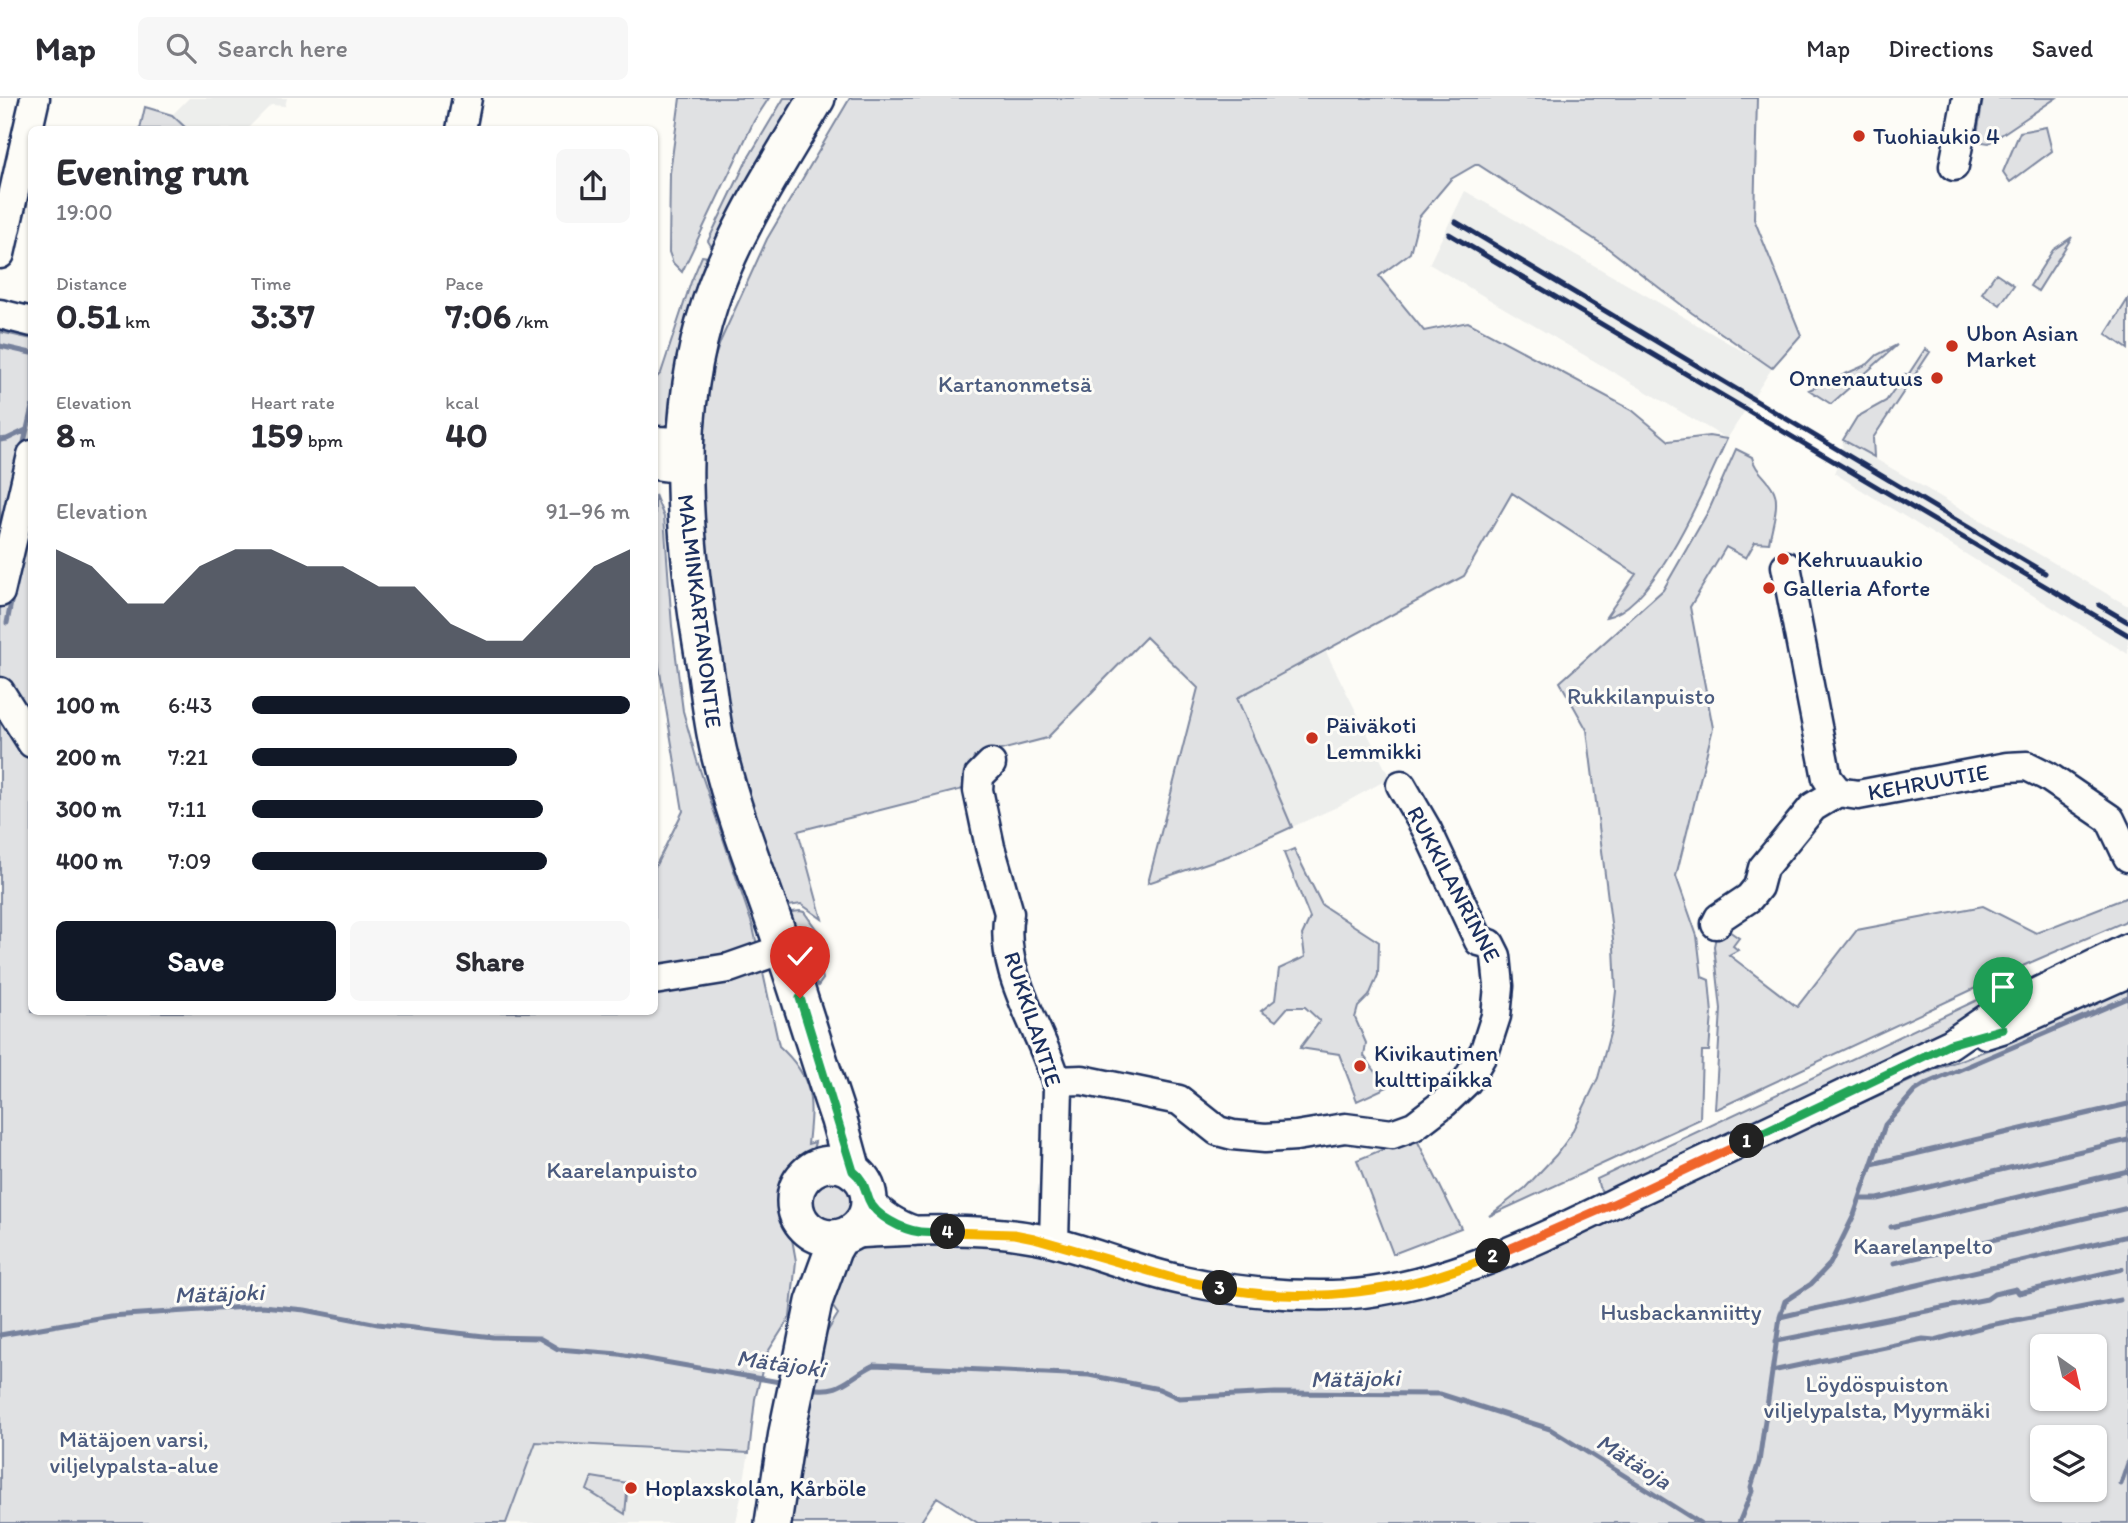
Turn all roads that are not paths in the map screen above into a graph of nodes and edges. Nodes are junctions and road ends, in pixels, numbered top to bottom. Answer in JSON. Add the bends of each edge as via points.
{"nodes":[{"id":1,"x":35,"y":98,"type":"edge"},
{"id":2,"x":467,"y":98,"type":"edge"},
{"id":3,"x":817,"y":98,"type":"edge"},
{"id":4,"x":1967,"y":98,"type":"edge"},
{"id":5,"x":29,"y":126,"type":"edge"},
{"id":6,"x":462,"y":126,"type":"edge"},
{"id":7,"x":28,"y":129,"type":"edge"},
{"id":8,"x":1954,"y":166,"type":"dead end"},
{"id":9,"x":0,"y":254,"type":"edge"},
{"id":10,"x":0,"y":314,"type":"edge"},
{"id":11,"x":28,"y":321,"type":"edge"},
{"id":12,"x":669,"y":454,"type":"edge"},
{"id":13,"x":28,"y":472,"type":"edge"},
{"id":14,"x":1786,"y":566,"type":"dead end"},
{"id":15,"x":0,"y":592,"type":"edge"},
{"id":16,"x":0,"y":692,"type":"edge"},
{"id":17,"x":28,"y":737,"type":"edge"},
{"id":18,"x":991,"y":764,"type":"dead end"},
{"id":19,"x":1401,"y":785,"type":"dead end"},
{"id":20,"x":1838,"y":792,"type":"junction"},
{"id":21,"x":2128,"y":857,"type":"edge"},
{"id":22,"x":1716,"y":924,"type":"dead end"},
{"id":23,"x":2128,"y":948,"type":"edge"},
{"id":24,"x":783,"y":949,"type":"junction"},
{"id":25,"x":2128,"y":973,"type":"edge"},
{"id":26,"x":658,"y":979,"type":"edge"},
{"id":27,"x":1950,"y":1044,"type":"junction"},
{"id":28,"x":1056,"y":1081,"type":"junction"},
{"id":29,"x":829,"y":1095,"type":"junction"},
{"id":30,"x":814,"y":1168,"type":"junction"},
{"id":31,"x":861,"y":1186,"type":"junction"},
{"id":32,"x":807,"y":1230,"type":"junction"},
{"id":33,"x":918,"y":1232,"type":"junction"},
{"id":34,"x":845,"y":1236,"type":"junction"},
{"id":35,"x":1054,"y":1242,"type":"junction"},
{"id":36,"x":814,"y":1301,"type":"junction"},
{"id":37,"x":773,"y":1523,"type":"edge"}],
"edges":[{"from":1,"to":5,"type":"street"},
{"from":2,"to":6,"type":"street"},
{"from":3,"to":12,"type":"main road","name":"MALMINKARTANONTIE","via":[[723,270],[709,304]]},
{"from":4,"to":8,"type":"street"},
{"from":7,"to":9,"type":"street"},
{"from":10,"to":11,"type":"street"},
{"from":12,"to":24,"type":"main road","name":"MALMINKARTANONTIE","via":[[719,756]]},
{"from":13,"to":15,"type":"street"},
{"from":14,"to":20,"type":"street","name":"KEHRUUTIE","via":[[1827,778]]},
{"from":16,"to":17,"type":"street"},
{"from":18,"to":28,"type":"street","name":"RUKKILANTIE","via":[[979,776],[978,790],[1009,913],[1009,957]]},
{"from":19,"to":28,"type":"street","name":"RUKKILANRINNE","via":[[1479,941],[1490,944],[1499,970],[1496,1016],[1485,1050],[1467,1081],[1444,1103],[1414,1126],[1392,1134],[1345,1128],[1265,1138],[1218,1131],[1179,1100],[1083,1080]]},
{"from":20,"to":21,"type":"street","name":"KEHRUUTIE","via":[[1858,795],[2027,766],[2110,819]]},
{"from":20,"to":22,"type":"street","via":[[1813,807],[1777,841],[1763,868],[1766,893],[1749,898]]},
{"from":23,"to":27,"type":"street","via":[[1995,1013]]},
{"from":24,"to":26,"type":"street","via":[[729,968]]},
{"from":24,"to":29,"type":"main road","name":"MALMINKARTANONTIE"},
{"from":25,"to":27,"type":"street","via":[[2003,1029]]},
{"from":27,"to":35,"type":"street","via":[[1613,1204],[1484,1260],[1403,1285],[1334,1295],[1241,1292],[1180,1280]]},
{"from":28,"to":35,"type":"street","name":"RUKKILANTIE"},
{"from":29,"to":30,"type":"main road","name":"MALMINKARTANONTIE"},
{"from":29,"to":31,"type":"main road","name":"MALMINKARTANONTIE"},
{"from":30,"to":31,"type":"main road","via":[[846,1167]]},
{"from":30,"to":32,"type":"main road","via":[[800,1183],[794,1202]]},
{"from":31,"to":33,"type":"street","via":[[884,1216]]},
{"from":31,"to":34,"type":"main road","via":[[864,1220]]},
{"from":32,"to":34,"type":"main road","via":[[829,1239]]},
{"from":32,"to":36,"type":"main road"},
{"from":33,"to":34,"type":"street"},
{"from":33,"to":35,"type":"street","via":[[1014,1234]]},
{"from":34,"to":36,"type":"main road","via":[[833,1250]]},
{"from":36,"to":37,"type":"main road"}]}
